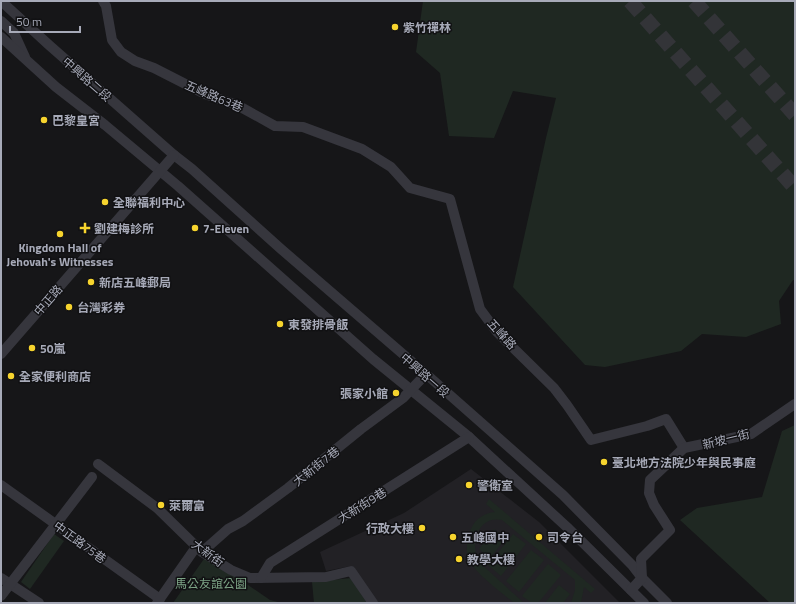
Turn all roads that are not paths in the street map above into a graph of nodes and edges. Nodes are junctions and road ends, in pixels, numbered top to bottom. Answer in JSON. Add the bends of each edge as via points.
{"nodes":[{"id":1,"x":1,"y":1,"type":"edge"},
{"id":2,"x":103,"y":1,"type":"edge"},
{"id":3,"x":1,"y":21,"type":"edge"},
{"id":4,"x":1,"y":37,"type":"edge"},
{"id":5,"x":27,"y":62,"type":"junction"},
{"id":6,"x":362,"y":149,"type":"joint"},
{"id":7,"x":174,"y":155,"type":"junction"},
{"id":8,"x":160,"y":171,"type":"junction"},
{"id":9,"x":1,"y":354,"type":"edge"},
{"id":10,"x":426,"y":374,"type":"junction"},
{"id":11,"x":411,"y":390,"type":"junction"},
{"id":12,"x":795,"y":404,"type":"edge"},
{"id":13,"x":468,"y":437,"type":"junction"},
{"id":14,"x":684,"y":448,"type":"junction"},
{"id":15,"x":98,"y":464,"type":"dead end"},
{"id":16,"x":92,"y":477,"type":"dead end"},
{"id":17,"x":1,"y":485,"type":"edge"},
{"id":18,"x":56,"y":524,"type":"junction"},
{"id":19,"x":199,"y":549,"type":"junction"},
{"id":20,"x":1,"y":578,"type":"edge"},
{"id":21,"x":261,"y":578,"type":"junction"},
{"id":22,"x":642,"y":578,"type":"junction"},
{"id":23,"x":10,"y":584,"type":"junction"},
{"id":24,"x":631,"y":590,"type":"junction"},
{"id":25,"x":1,"y":596,"type":"edge"},
{"id":26,"x":158,"y":601,"type":"edge"},
{"id":27,"x":662,"y":601,"type":"edge"},
{"id":28,"x":39,"y":603,"type":"edge"},
{"id":29,"x":373,"y":603,"type":"edge"},
{"id":30,"x":644,"y":603,"type":"edge"}],
"edges":[{"from":1,"to":7,"type":"street","name":"中興路二段"},
{"from":2,"to":6,"type":"street","name":"五峰路63巷","via":[[112,40],[121,52],[135,61],[205,94],[236,105],[275,126],[303,127]]},
{"from":3,"to":5,"type":"street","via":[[14,32]]},
{"from":4,"to":5,"type":"street","name":"中興路二段"},
{"from":5,"to":8,"type":"street","name":"中興路二段"},
{"from":6,"to":14,"type":"street","name":"五峰路","via":[[391,167],[410,188],[450,199],[480,309],[497,332],[554,388],[591,440],[647,426],[666,418]]},
{"from":7,"to":8,"type":"street","name":"中正路"},
{"from":7,"to":10,"type":"street","name":"中興路一段"},
{"from":8,"to":9,"type":"street","name":"中正路"},
{"from":8,"to":11,"type":"street","name":"中興路一段"},
{"from":10,"to":11,"type":"street","name":"大新街7巷"},
{"from":10,"to":22,"type":"street","name":"中興路一段","via":[[563,495]]},
{"from":11,"to":13,"type":"street","name":"中興路一段"},
{"from":11,"to":19,"type":"street","name":"大新街7巷","via":[[288,488]]},
{"from":12,"to":14,"type":"street","name":"新坡一街","via":[[751,434]]},
{"from":13,"to":21,"type":"street","name":"大新街9巷","via":[[270,563]]},
{"from":13,"to":24,"type":"street","name":"中興路一段","via":[[569,529]]},
{"from":14,"to":22,"type":"street","via":[[650,480],[649,493],[670,530],[641,559]]},
{"from":15,"to":19,"type":"street","name":"大新街","via":[[157,508]]},
{"from":16,"to":18,"type":"street"},
{"from":17,"to":18,"type":"street","name":"中正路75巷"},
{"from":18,"to":23,"type":"street"},
{"from":18,"to":26,"type":"street","name":"中正路75巷"},
{"from":19,"to":21,"type":"street","name":"大新街","via":[[231,570],[250,578]]},
{"from":19,"to":26,"type":"street","name":"大新街7巷"},
{"from":20,"to":23,"type":"street"},
{"from":21,"to":29,"type":"street","name":"大新街","via":[[326,577],[351,571]]},
{"from":22,"to":24,"type":"street"},
{"from":22,"to":27,"type":"street","name":"中興路一段"},
{"from":23,"to":25,"type":"street"},
{"from":23,"to":28,"type":"street"},
{"from":24,"to":30,"type":"street","name":"中興路一段"}]}
